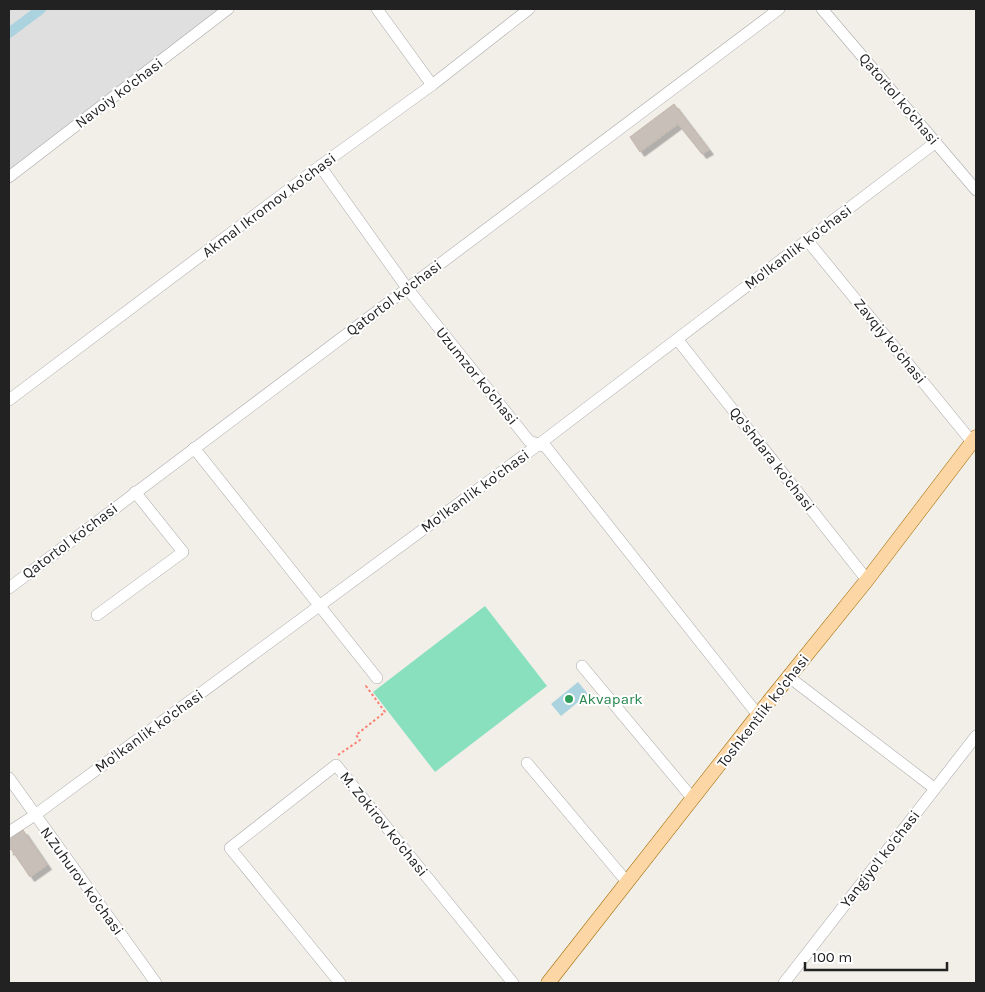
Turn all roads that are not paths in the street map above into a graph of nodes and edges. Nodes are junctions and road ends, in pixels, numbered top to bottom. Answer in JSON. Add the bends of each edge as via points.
{"nodes":[{"id":1,"x":228,"y":9,"type":"edge"},
{"id":2,"x":377,"y":9,"type":"edge"},
{"id":3,"x":529,"y":9,"type":"edge"},
{"id":4,"x":779,"y":9,"type":"edge"},
{"id":5,"x":822,"y":9,"type":"edge"},
{"id":6,"x":432,"y":85,"type":"junction"},
{"id":7,"x":936,"y":142,"type":"junction"},
{"id":8,"x":320,"y":166,"type":"junction"},
{"id":9,"x":9,"y":177,"type":"edge"},
{"id":10,"x":976,"y":190,"type":"edge"},
{"id":11,"x":807,"y":240,"type":"junction"},
{"id":12,"x":407,"y":288,"type":"junction"},
{"id":13,"x":677,"y":339,"type":"junction"},
{"id":14,"x":9,"y":400,"type":"edge"},
{"id":15,"x":974,"y":440,"type":"edge"},
{"id":16,"x":538,"y":445,"type":"junction"},
{"id":17,"x":194,"y":448,"type":"junction"},
{"id":18,"x":135,"y":492,"type":"junction"},
{"id":19,"x":867,"y":580,"type":"junction"},
{"id":20,"x":9,"y":588,"type":"edge"},
{"id":21,"x":320,"y":606,"type":"junction"},
{"id":22,"x":97,"y":615,"type":"dead end"},
{"id":23,"x":582,"y":666,"type":"dead end"},
{"id":24,"x":789,"y":676,"type":"junction"},
{"id":25,"x":377,"y":678,"type":"road end"},
{"id":26,"x":758,"y":716,"type":"junction"},
{"id":27,"x":976,"y":736,"type":"edge"},
{"id":28,"x":527,"y":763,"type":"dead end"},
{"id":29,"x":9,"y":778,"type":"edge"},
{"id":30,"x":934,"y":788,"type":"junction"},
{"id":31,"x":693,"y":799,"type":"junction"},
{"id":32,"x":35,"y":815,"type":"junction"},
{"id":33,"x":9,"y":832,"type":"edge"},
{"id":34,"x":627,"y":882,"type":"junction"},
{"id":35,"x":156,"y":983,"type":"edge"},
{"id":36,"x":340,"y":983,"type":"edge"},
{"id":37,"x":513,"y":983,"type":"edge"},
{"id":38,"x":548,"y":983,"type":"edge"},
{"id":39,"x":784,"y":983,"type":"edge"}],
"edges":[{"from":1,"to":9,"type":"street","name":"Navoiy ko'chasi"},
{"from":2,"to":6,"type":"street"},
{"from":3,"to":6,"type":"street","name":"Akmal Ikromov ko'chasi"},
{"from":4,"to":12,"type":"street","name":"Qatortol ko'chasi"},
{"from":5,"to":7,"type":"street","name":"Qatortol ko'chasi"},
{"from":6,"to":8,"type":"street","name":"Akmal Ikromov ko'chasi"},
{"from":7,"to":10,"type":"street","name":"Qatortol ko'chasi"},
{"from":7,"to":11,"type":"street","name":"Mo'lkanlik ko'chasi"},
{"from":8,"to":12,"type":"street","name":"Uzumzor ko'chasi"},
{"from":8,"to":14,"type":"street","name":"Akmal Ikromov ko'chasi"},
{"from":11,"to":13,"type":"street","name":"Mo'lkanlik ko'chasi"},
{"from":11,"to":15,"type":"street","name":"Zavqiy ko'chasi"},
{"from":12,"to":16,"type":"street","name":"Uzumzor ko'chasi","via":[[529,441]]},
{"from":12,"to":17,"type":"street","name":"Qatortol ko'chasi"},
{"from":13,"to":16,"type":"street","name":"Mo'lkanlik ko'chasi"},
{"from":13,"to":19,"type":"street","name":"Qo'shdara ko'chasi"},
{"from":15,"to":19,"type":"main road","name":"Toshkentlik ko'chasi"},
{"from":16,"to":21,"type":"street","name":"Mo'lkanlik ko'chasi"},
{"from":16,"to":26,"type":"street","name":"Uzumzor ko'chasi","via":[[546,447]]},
{"from":17,"to":18,"type":"street","name":"Qatortol ko'chasi"},
{"from":17,"to":21,"type":"street"},
{"from":18,"to":20,"type":"street","name":"Qatortol ko'chasi"},
{"from":18,"to":22,"type":"street","via":[[183,552]]},
{"from":19,"to":24,"type":"main road","name":"Toshkentlik ko'chasi"},
{"from":21,"to":25,"type":"street"},
{"from":21,"to":32,"type":"street","name":"Mo'lkanlik ko'chasi"},
{"from":23,"to":31,"type":"street"},
{"from":24,"to":26,"type":"main road","name":"Toshkentlik ko'chasi"},
{"from":24,"to":30,"type":"street"},
{"from":26,"to":31,"type":"main road","name":"Toshkentlik ko'chasi"},
{"from":27,"to":30,"type":"street","name":"Yangiyo'l ko'chasi"},
{"from":28,"to":34,"type":"street"},
{"from":29,"to":32,"type":"street","name":"N.Zuhurov ko'chasi"},
{"from":30,"to":39,"type":"street","name":"Yangiyo'l ko'chasi"},
{"from":31,"to":34,"type":"main road","name":"Toshkentlik ko'chasi"},
{"from":32,"to":33,"type":"street","name":"Mo'lkanlik ko'chasi"},
{"from":32,"to":35,"type":"street","name":"N.Zuhurov ko'chasi"},
{"from":34,"to":38,"type":"main road","name":"Toshkentlik ko'chasi"},
{"from":36,"to":37,"type":"street","name":"M. Zokirov ko'chasi","via":[[230,848],[336,765]]}]}
